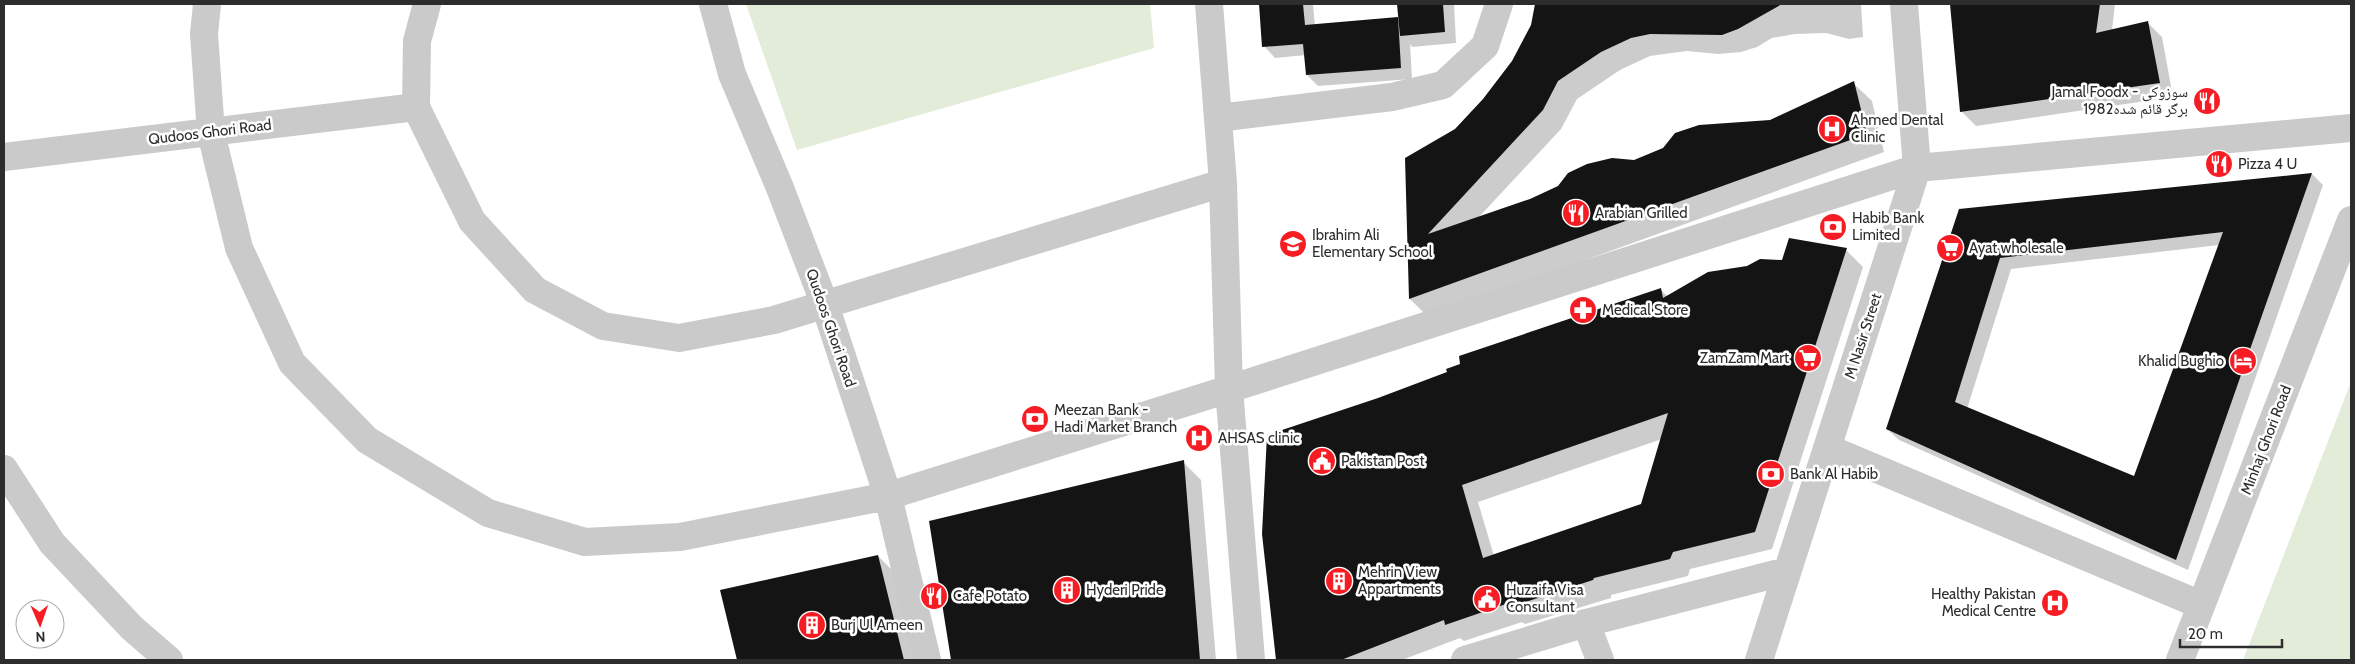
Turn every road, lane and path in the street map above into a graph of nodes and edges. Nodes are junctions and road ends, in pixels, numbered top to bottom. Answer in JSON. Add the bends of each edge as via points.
{"nodes":[{"id":1,"x":207,"y":4,"type":"edge"},
{"id":2,"x":427,"y":4,"type":"edge"},
{"id":3,"x":713,"y":4,"type":"edge"},
{"id":4,"x":1209,"y":4,"type":"edge"},
{"id":5,"x":1499,"y":4,"type":"edge"},
{"id":6,"x":1904,"y":4,"type":"edge"},
{"id":7,"x":416,"y":107,"type":"junction"},
{"id":8,"x":1218,"y":118,"type":"junction"},
{"id":9,"x":2351,"y":128,"type":"edge"},
{"id":10,"x":211,"y":132,"type":"junction"},
{"id":11,"x":4,"y":157,"type":"edge"},
{"id":12,"x":1917,"y":168,"type":"junction"},
{"id":13,"x":1223,"y":182,"type":"junction"},
{"id":14,"x":2351,"y":220,"type":"edge"},
{"id":15,"x":825,"y":306,"type":"junction"},
{"id":16,"x":1230,"y":389,"type":"junction"},
{"id":17,"x":1827,"y":448,"type":"junction"},
{"id":18,"x":5,"y":474,"type":"edge"},
{"id":19,"x":888,"y":496,"type":"junction"},
{"id":20,"x":1787,"y":571,"type":"junction"},
{"id":21,"x":2201,"y":605,"type":"junction"},
{"id":22,"x":1586,"y":623,"type":"junction"},
{"id":23,"x":169,"y":660,"type":"edge"},
{"id":24,"x":927,"y":660,"type":"edge"},
{"id":25,"x":1251,"y":660,"type":"edge"},
{"id":26,"x":1465,"y":660,"type":"edge"},
{"id":27,"x":1600,"y":660,"type":"edge"},
{"id":28,"x":1759,"y":660,"type":"edge"},
{"id":29,"x":2180,"y":660,"type":"edge"}],
"edges":[{"from":1,"to":10,"type":"street","via":[[204,34]]},
{"from":2,"to":7,"type":"street","via":[[417,41]]},
{"from":3,"to":15,"type":"street","name":"Qudoos Ghori Road","via":[[732,74]]},
{"from":4,"to":8,"type":"street"},
{"from":5,"to":8,"type":"street","via":[[1485,46],[1442,85],[1392,98]]},
{"from":6,"to":12,"type":"street","name":"M Nasir Street"},
{"from":7,"to":10,"type":"street","name":"Qudoos Ghori Road"},
{"from":7,"to":15,"type":"street","via":[[472,221],[535,290],[603,326],[679,338],[774,320]]},
{"from":8,"to":13,"type":"street"},
{"from":9,"to":12,"type":"street"},
{"from":10,"to":11,"type":"street","name":"Qudoos Ghori Road"},
{"from":10,"to":19,"type":"street","via":[[239,248],[292,363],[368,440],[488,513],[585,542],[680,537]]},
{"from":12,"to":16,"type":"street"},
{"from":12,"to":17,"type":"street","name":"M Nasir Street"},
{"from":13,"to":15,"type":"street"},
{"from":13,"to":16,"type":"street"},
{"from":14,"to":21,"type":"street","name":"Minhaj Ghori Road"},
{"from":15,"to":19,"type":"street","name":"Qudoos Ghori Road"},
{"from":16,"to":19,"type":"street"},
{"from":16,"to":25,"type":"street"},
{"from":17,"to":20,"type":"street","name":"M Nasir Street"},
{"from":17,"to":21,"type":"street"},
{"from":18,"to":23,"type":"street","via":[[52,543],[132,628]]},
{"from":19,"to":24,"type":"street","name":"Qudoos Ghori Road"},
{"from":20,"to":22,"type":"street"},
{"from":20,"to":28,"type":"street","name":"M Nasir Street"},
{"from":21,"to":29,"type":"street","name":"Minhaj Ghori Road"},
{"from":22,"to":26,"type":"street"},
{"from":22,"to":27,"type":"street"}]}
